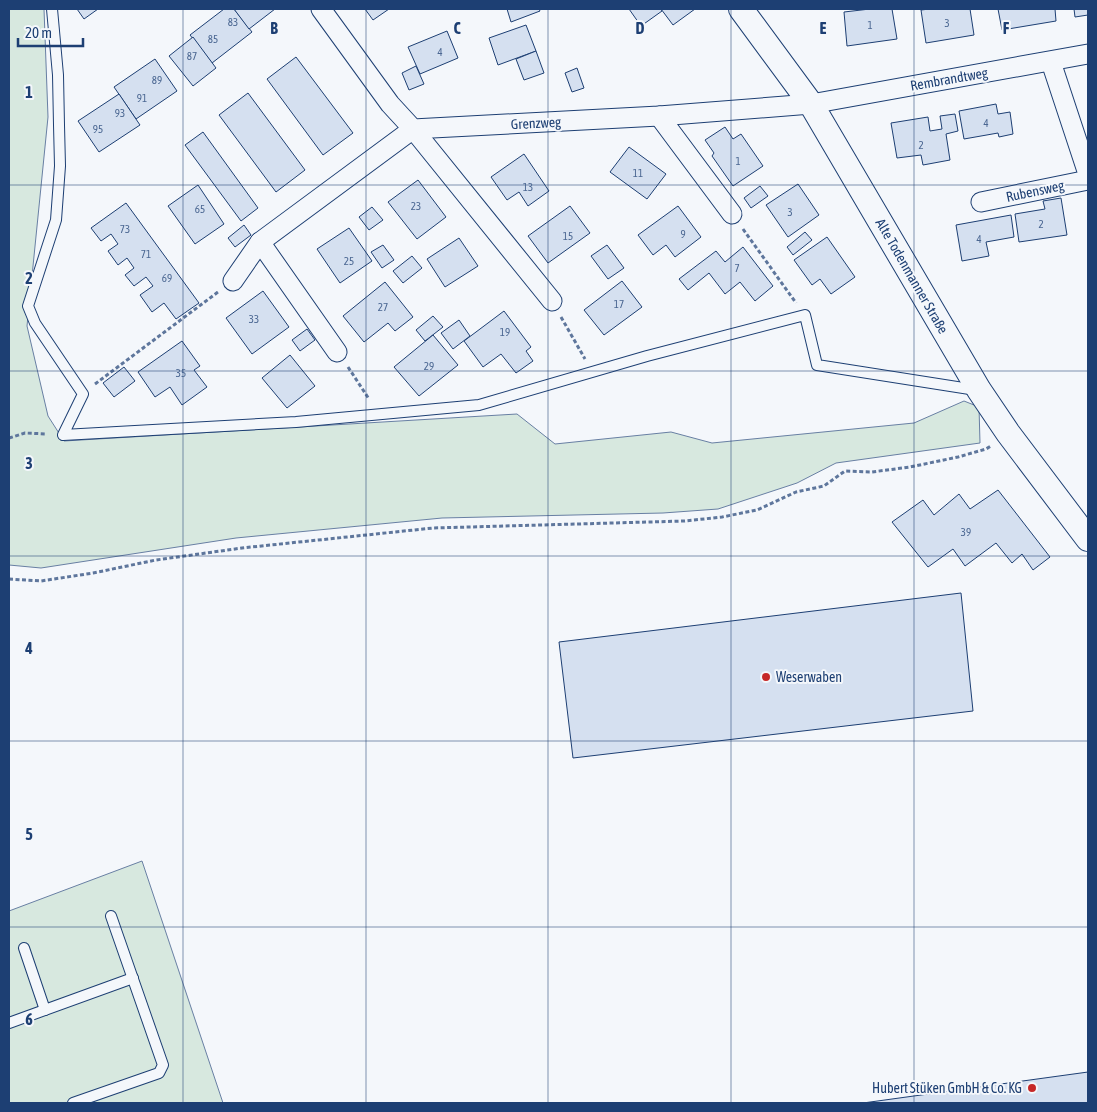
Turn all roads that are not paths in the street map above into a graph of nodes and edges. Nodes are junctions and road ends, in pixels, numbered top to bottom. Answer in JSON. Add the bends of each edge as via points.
{"nodes":[{"id":1,"x":52,"y":9,"type":"edge"},
{"id":2,"x":321,"y":9,"type":"edge"},
{"id":3,"x":741,"y":9,"type":"edge"},
{"id":4,"x":1088,"y":54,"type":"edge"},
{"id":5,"x":1051,"y":62,"type":"junction"},
{"id":6,"x":811,"y":104,"type":"junction"},
{"id":7,"x":659,"y":116,"type":"junction"},
{"id":8,"x":413,"y":129,"type":"junction"},
{"id":9,"x":1088,"y":174,"type":"edge"},
{"id":10,"x":1088,"y":180,"type":"edge"},
{"id":11,"x":981,"y":202,"type":"dead end"},
{"id":12,"x":732,"y":214,"type":"road end"},
{"id":13,"x":260,"y":242,"type":"junction"},
{"id":14,"x":233,"y":281,"type":"road end"},
{"id":15,"x":552,"y":301,"type":"road end"},
{"id":16,"x":338,"y":352,"type":"road end"},
{"id":17,"x":979,"y":390,"type":"junction"},
{"id":18,"x":1088,"y":538,"type":"edge"},
{"id":19,"x":111,"y":916,"type":"dead end"},
{"id":20,"x":24,"y":948,"type":"dead end"},
{"id":21,"x":133,"y":978,"type":"junction"},
{"id":22,"x":45,"y":1010,"type":"junction"},
{"id":23,"x":9,"y":1023,"type":"edge"},
{"id":24,"x":73,"y":1103,"type":"edge"}],
"edges":[{"from":1,"to":17,"type":"lane","via":[[58,75],[60,166],[56,220],[28,306],[35,323],[83,394],[63,435],[296,422],[479,405],[647,356],[806,315],[817,365]]},
{"from":2,"to":8,"type":"street","via":[[390,104]]},
{"from":3,"to":6,"type":"street","name":"Alte Todenmanner Straße"},
{"from":4,"to":5,"type":"street","name":"Rembrandtweg"},
{"from":5,"to":6,"type":"street","name":"Rembrandtweg"},
{"from":5,"to":9,"type":"street"},
{"from":6,"to":7,"type":"street","name":"Grenzweg"},
{"from":6,"to":17,"type":"street","name":"Alte Todenmanner Straße"},
{"from":7,"to":8,"type":"street","name":"Grenzweg"},
{"from":7,"to":12,"type":"street"},
{"from":8,"to":13,"type":"street"},
{"from":8,"to":15,"type":"street"},
{"from":10,"to":11,"type":"street","name":"Rubensweg"},
{"from":13,"to":14,"type":"street"},
{"from":13,"to":16,"type":"street"},
{"from":17,"to":18,"type":"street","name":"Alte Todenmanner Straße"},
{"from":19,"to":21,"type":"lane"},
{"from":20,"to":22,"type":"lane"},
{"from":21,"to":22,"type":"lane"},
{"from":21,"to":24,"type":"lane","via":[[163,1065],[159,1073]]},
{"from":22,"to":23,"type":"lane"}]}
